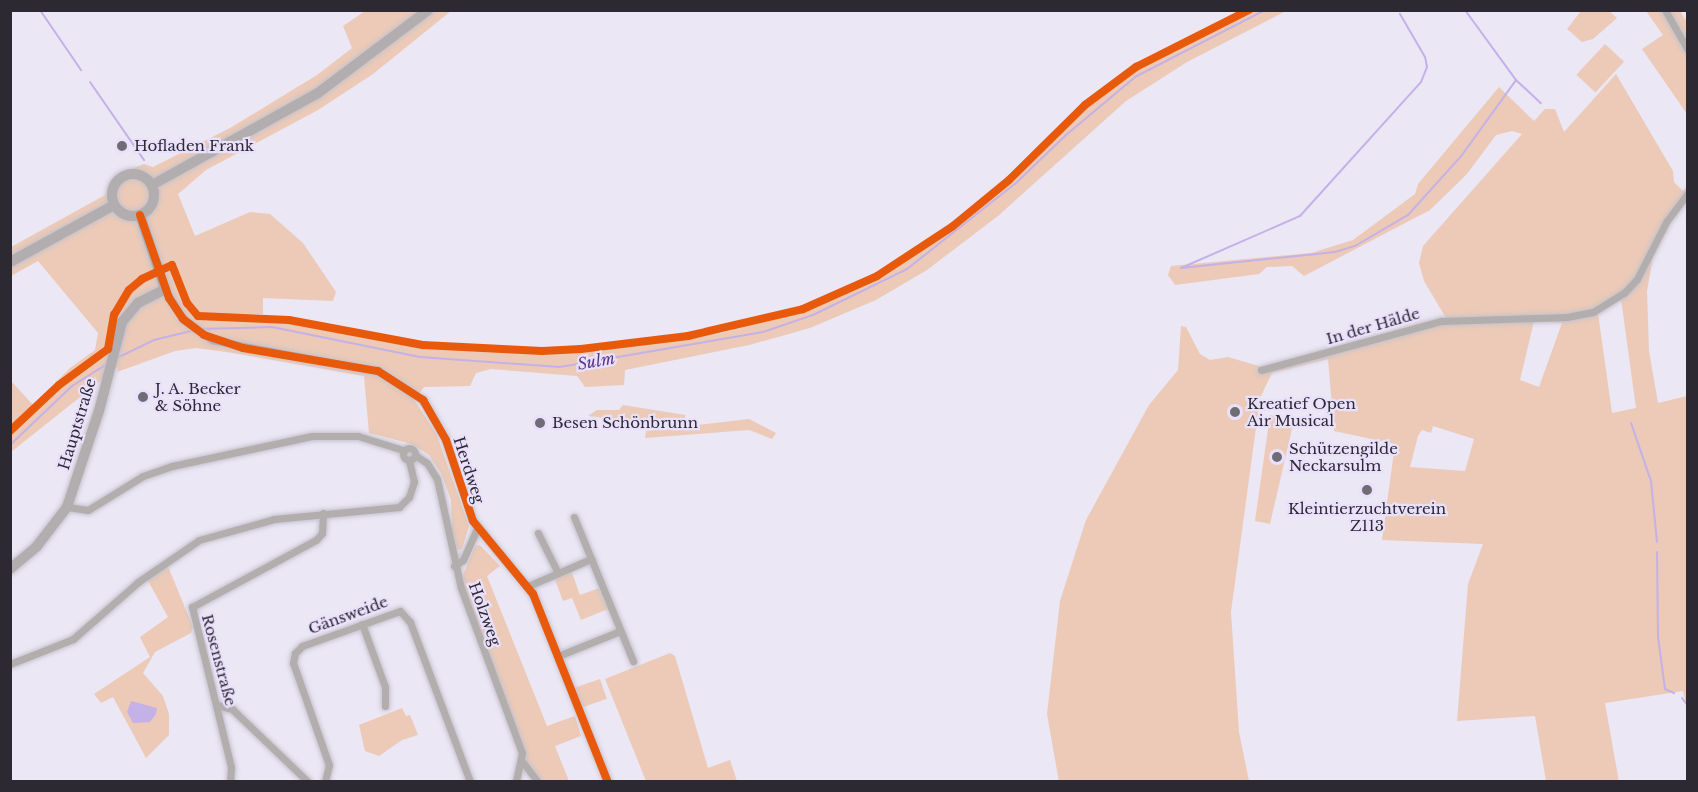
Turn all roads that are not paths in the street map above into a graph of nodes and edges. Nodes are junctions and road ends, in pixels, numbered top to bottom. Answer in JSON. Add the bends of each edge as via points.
{"nodes":[{"id":1,"x":428,"y":10,"type":"edge"},
{"id":2,"x":1665,"y":10,"type":"edge"},
{"id":3,"x":1688,"y":50,"type":"edge"},
{"id":4,"x":152,"y":186,"type":"junction"},
{"id":5,"x":1688,"y":193,"type":"edge"},
{"id":6,"x":114,"y":205,"type":"junction"},
{"id":7,"x":140,"y":215,"type":"junction"},
{"id":8,"x":10,"y":262,"type":"edge"},
{"id":9,"x":165,"y":289,"type":"junction"},
{"id":10,"x":1261,"y":370,"type":"dead end"},
{"id":11,"x":412,"y":457,"type":"junction"},
{"id":12,"x":67,"y":507,"type":"junction"},
{"id":13,"x":323,"y":513,"type":"junction"},
{"id":14,"x":574,"y":517,"type":"dead end"},
{"id":15,"x":477,"y":528,"type":"junction"},
{"id":16,"x":538,"y":533,"type":"dead end"},
{"id":17,"x":591,"y":559,"type":"junction"},
{"id":18,"x":454,"y":566,"type":"junction"},
{"id":19,"x":10,"y":569,"type":"edge"},
{"id":20,"x":558,"y":573,"type":"junction"},
{"id":21,"x":528,"y":586,"type":"junction"},
{"id":22,"x":362,"y":624,"type":"junction"},
{"id":23,"x":620,"y":631,"type":"junction"},
{"id":24,"x":558,"y":656,"type":"junction"},
{"id":25,"x":633,"y":661,"type":"dead end"},
{"id":26,"x":10,"y":664,"type":"edge"},
{"id":27,"x":217,"y":705,"type":"junction"},
{"id":28,"x":385,"y":706,"type":"dead end"},
{"id":29,"x":522,"y":761,"type":"junction"},
{"id":30,"x":230,"y":782,"type":"edge"},
{"id":31,"x":308,"y":782,"type":"edge"},
{"id":32,"x":325,"y":782,"type":"edge"},
{"id":33,"x":470,"y":782,"type":"edge"},
{"id":34,"x":516,"y":782,"type":"edge"},
{"id":35,"x":538,"y":782,"type":"edge"},
{"id":36,"x":608,"y":782,"type":"edge"}],
"edges":[{"from":1,"to":4,"type":"main road","via":[[318,93]]},
{"from":2,"to":3,"type":"street"},
{"from":4,"to":6,"type":"main road","via":[[143,176],[124,176],[112,192]]},
{"from":4,"to":7,"type":"main road","via":[[153,202]]},
{"from":5,"to":10,"type":"street","name":"In der Hälde","via":[[1666,222],[1643,271],[1624,293],[1593,312],[1568,318],[1441,321]]},
{"from":6,"to":7,"type":"main road","via":[[128,216]]},
{"from":6,"to":8,"type":"main road"},
{"from":7,"to":9,"type":"main road","name":"Herdweg"},
{"from":9,"to":12,"type":"main road","name":"Hauptstraße","via":[[129,310]]},
{"from":9,"to":15,"type":"street","name":"Herdweg","via":[[183,319],[204,335],[243,348],[364,367],[399,381],[423,400],[440,426],[462,498]]},
{"from":11,"to":12,"type":"street","name":"Holzweg","via":[[411,448],[403,450],[358,436],[312,436],[172,466],[143,476],[88,510]]},
{"from":11,"to":13,"type":"street","via":[[414,482],[409,497],[399,507],[378,512]]},
{"from":11,"to":18,"type":"street","name":"Holzweg","via":[[427,463],[437,479]]},
{"from":12,"to":19,"type":"main road","name":"Hauptstraße","via":[[38,546]]},
{"from":13,"to":26,"type":"street","via":[[274,519],[199,540],[138,582],[73,639]]},
{"from":13,"to":27,"type":"street","name":"Rosenstraße","via":[[322,533],[316,540],[192,607]]},
{"from":14,"to":17,"type":"street"},
{"from":15,"to":18,"type":"street","via":[[463,560]]},
{"from":15,"to":21,"type":"street","name":"Herdweg"},
{"from":16,"to":20,"type":"street"},
{"from":17,"to":20,"type":"street"},
{"from":17,"to":23,"type":"street"},
{"from":18,"to":29,"type":"street","name":"Holzweg"},
{"from":20,"to":21,"type":"street"},
{"from":21,"to":24,"type":"street","name":"Herdweg"},
{"from":22,"to":28,"type":"street","via":[[386,687]]},
{"from":22,"to":32,"type":"street","name":"Gänsweide","via":[[302,646],[293,658],[329,765]]},
{"from":22,"to":33,"type":"street","name":"Gänsweide","via":[[400,611],[407,616]]},
{"from":23,"to":24,"type":"street"},
{"from":23,"to":25,"type":"street"},
{"from":24,"to":36,"type":"street","name":"Herdweg"},
{"from":27,"to":30,"type":"street","name":"Rosenstraße","via":[[231,767]]},
{"from":27,"to":31,"type":"street","via":[[232,709]]},
{"from":29,"to":34,"type":"street"},
{"from":29,"to":35,"type":"street","name":"Holzweg"}]}
